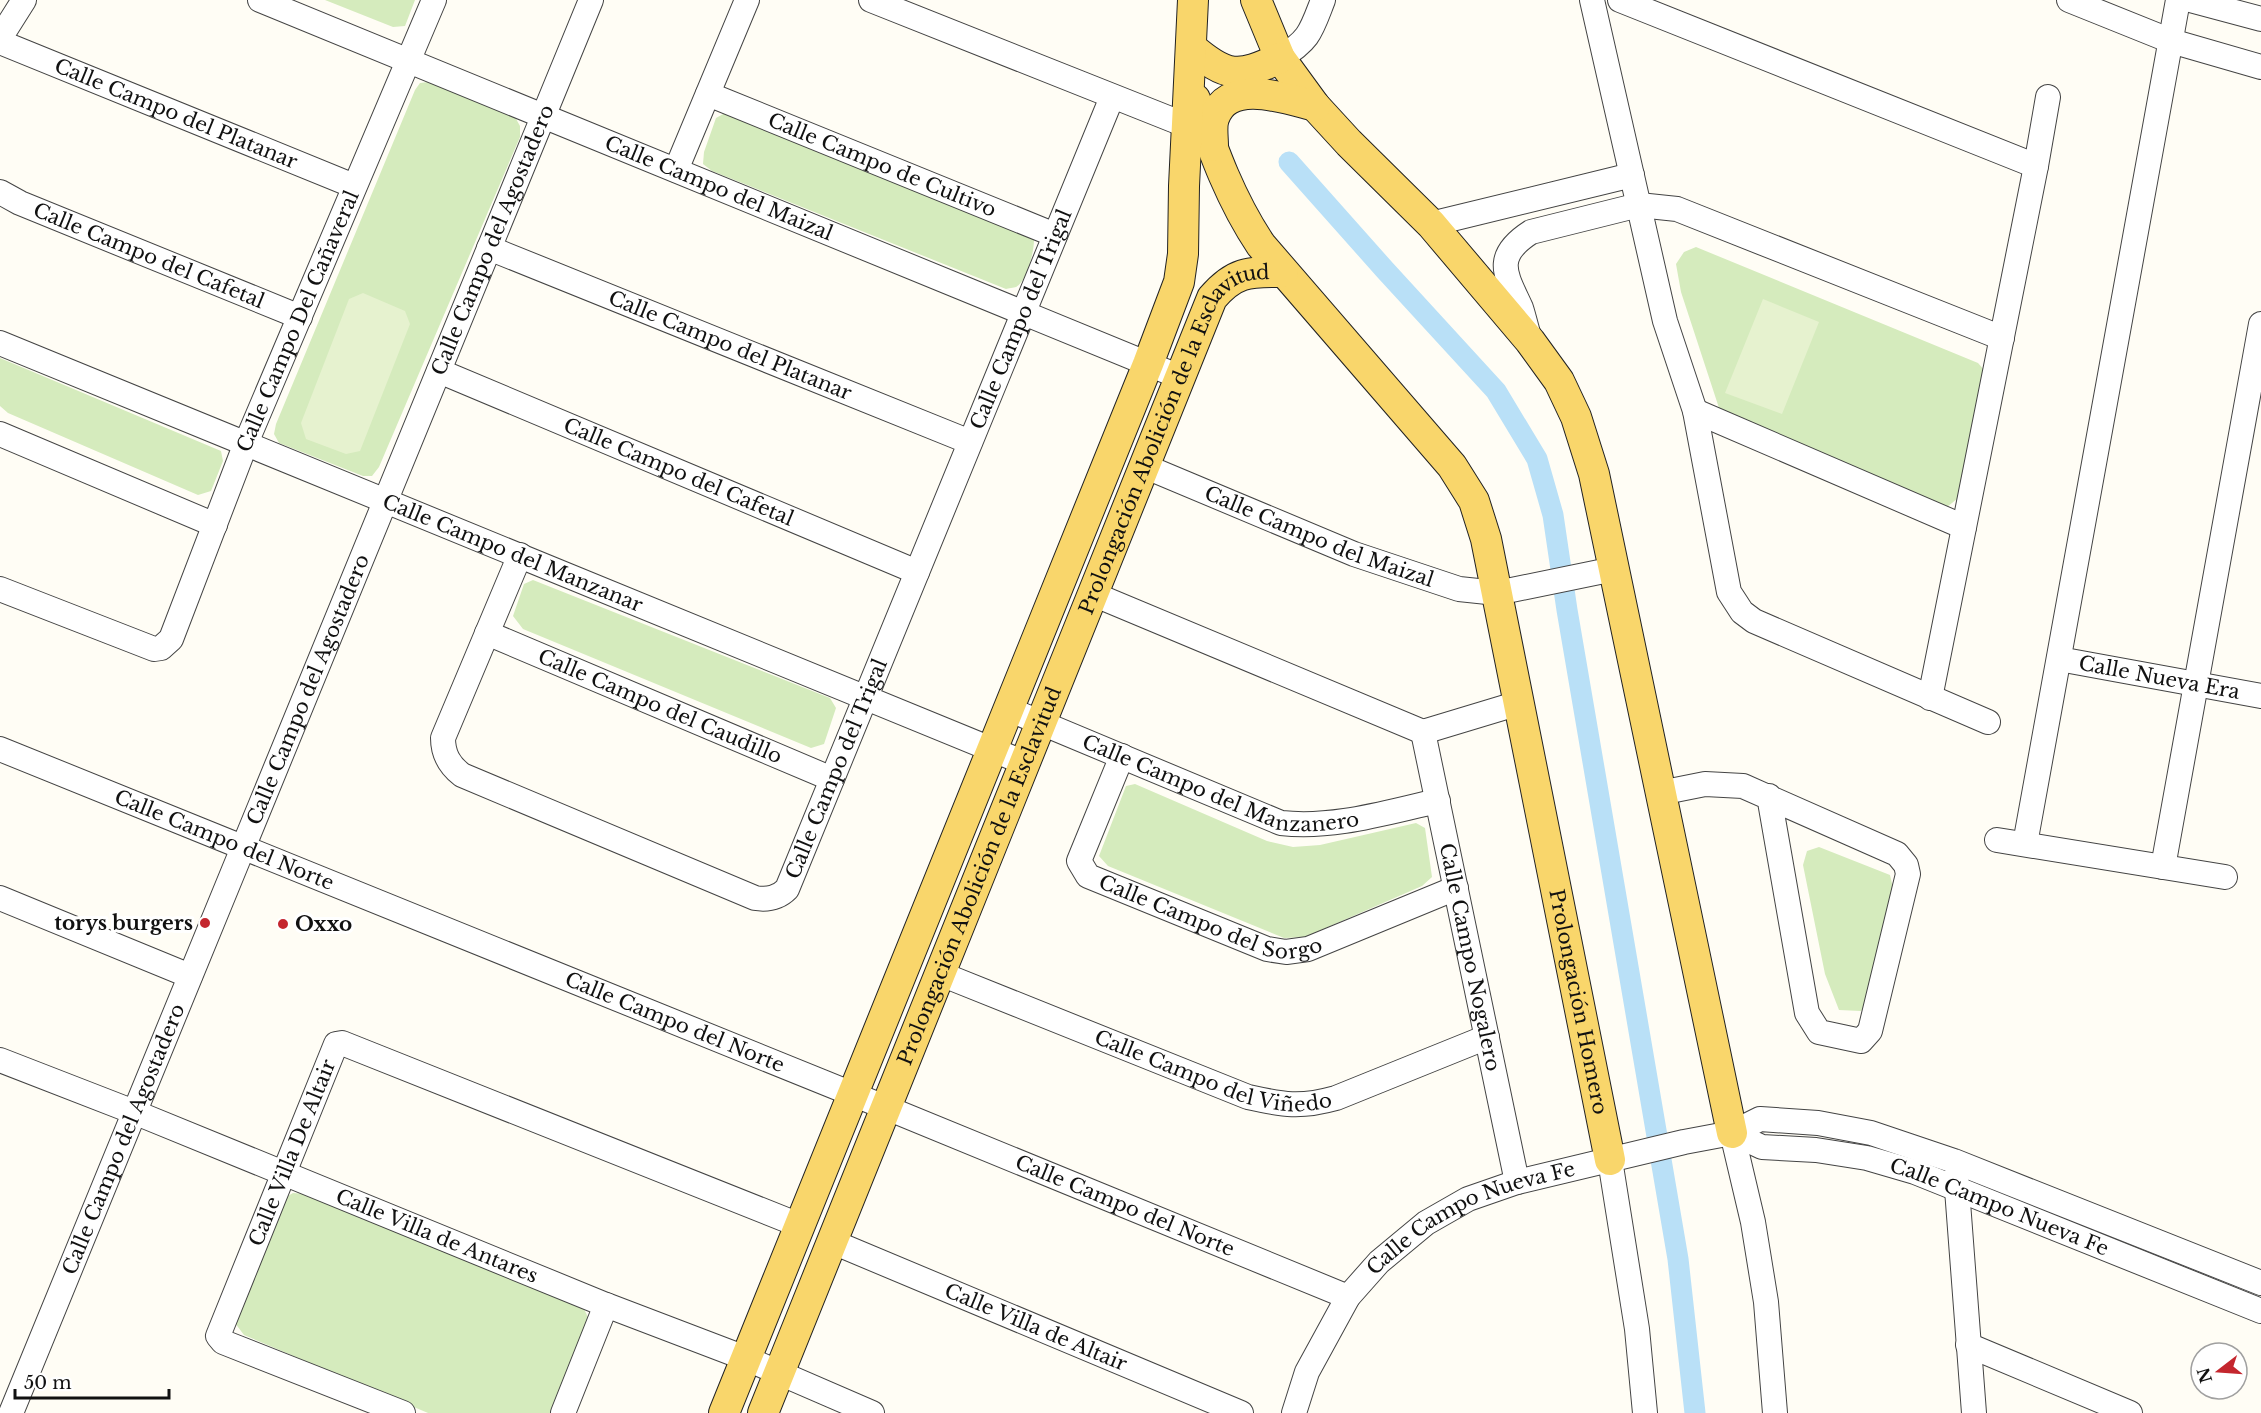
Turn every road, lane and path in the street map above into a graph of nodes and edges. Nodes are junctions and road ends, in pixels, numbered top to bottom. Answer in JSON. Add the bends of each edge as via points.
{"nodes":[{"id":1,"x":24,"y":0,"type":"edge"},
{"id":2,"x":260,"y":0,"type":"edge"},
{"id":3,"x":434,"y":0,"type":"edge"},
{"id":4,"x":591,"y":0,"type":"edge"},
{"id":5,"x":747,"y":0,"type":"edge"},
{"id":6,"x":871,"y":0,"type":"edge"},
{"id":7,"x":1193,"y":0,"type":"edge"},
{"id":8,"x":1256,"y":0,"type":"edge"},
{"id":9,"x":1323,"y":0,"type":"edge"},
{"id":10,"x":1592,"y":0,"type":"edge"},
{"id":11,"x":1620,"y":0,"type":"edge"},
{"id":12,"x":2069,"y":0,"type":"edge"},
{"id":13,"x":2178,"y":0,"type":"edge"},
{"id":14,"x":2190,"y":0,"type":"edge"},
{"id":15,"x":2261,"y":19,"type":"edge"},
{"id":16,"x":0,"y":40,"type":"edge"},
{"id":17,"x":2171,"y":41,"type":"junction"},
{"id":18,"x":1191,"y":47,"type":"junction"},
{"id":19,"x":1280,"y":58,"type":"junction"},
{"id":20,"x":408,"y":61,"type":"junction"},
{"id":21,"x":2261,"y":68,"type":"edge"},
{"id":22,"x":1190,"y":85,"type":"junction"},
{"id":23,"x":708,"y":94,"type":"junction"},
{"id":24,"x":1112,"y":97,"type":"junction"},
{"id":25,"x":2048,"y":97,"type":"dead end"},
{"id":26,"x":1315,"y":106,"type":"junction"},
{"id":27,"x":543,"y":116,"type":"junction"},
{"id":28,"x":1188,"y":126,"type":"junction"},
{"id":29,"x":1213,"y":151,"type":"junction"},
{"id":30,"x":2036,"y":166,"type":"junction"},
{"id":31,"x":675,"y":170,"type":"junction"},
{"id":32,"x":1632,"y":175,"type":"junction"},
{"id":33,"x":354,"y":186,"type":"junction"},
{"id":34,"x":0,"y":192,"type":"edge"},
{"id":35,"x":1639,"y":205,"type":"junction"},
{"id":36,"x":1431,"y":224,"type":"junction"},
{"id":37,"x":1055,"y":235,"type":"junction"},
{"id":38,"x":489,"y":248,"type":"junction"},
{"id":39,"x":1283,"y":272,"type":"junction"},
{"id":40,"x":1023,"y":313,"type":"junction"},
{"id":41,"x":300,"y":317,"type":"junction"},
{"id":42,"x":2261,"y":324,"type":"edge"},
{"id":43,"x":2002,"y":338,"type":"junction"},
{"id":44,"x":1530,"y":341,"type":"junction"},
{"id":45,"x":0,"y":343,"type":"edge"},
{"id":46,"x":1148,"y":364,"type":"junction"},
{"id":47,"x":439,"y":370,"type":"junction"},
{"id":48,"x":1180,"y":377,"type":"junction"},
{"id":49,"x":1695,"y":411,"type":"junction"},
{"id":50,"x":0,"y":434,"type":"edge"},
{"id":51,"x":970,"y":442,"type":"junction"},
{"id":52,"x":246,"y":443,"type":"junction"},
{"id":53,"x":1144,"y":466,"type":"junction"},
{"id":54,"x":385,"y":500,"type":"junction"},
{"id":55,"x":215,"y":525,"type":"junction"},
{"id":56,"x":1964,"y":527,"type":"junction"},
{"id":57,"x":520,"y":555,"type":"junction"},
{"id":58,"x":917,"y":572,"type":"junction"},
{"id":59,"x":1600,"y":572,"type":"junction"},
{"id":60,"x":0,"y":589,"type":"edge"},
{"id":61,"x":1497,"y":593,"type":"junction"},
{"id":62,"x":1093,"y":594,"type":"junction"},
{"id":63,"x":487,"y":633,"type":"junction"},
{"id":64,"x":2059,"y":659,"type":"junction"},
{"id":65,"x":2195,"y":685,"type":"junction"},
{"id":66,"x":2261,"y":696,"type":"edge"},
{"id":67,"x":866,"y":698,"type":"junction"},
{"id":68,"x":1930,"y":698,"type":"junction"},
{"id":69,"x":1519,"y":703,"type":"junction"},
{"id":70,"x":1008,"y":709,"type":"junction"},
{"id":71,"x":1988,"y":722,"type":"dead end"},
{"id":72,"x":1041,"y":723,"type":"junction"},
{"id":73,"x":1423,"y":732,"type":"junction"},
{"id":74,"x":0,"y":749,"type":"edge"},
{"id":75,"x":992,"y":749,"type":"junction"},
{"id":76,"x":1122,"y":756,"type":"junction"},
{"id":77,"x":1025,"y":763,"type":"junction"},
{"id":78,"x":832,"y":779,"type":"junction"},
{"id":79,"x":1660,"y":793,"type":"junction"},
{"id":80,"x":1769,"y":796,"type":"junction"},
{"id":81,"x":1438,"y":801,"type":"junction"},
{"id":82,"x":1996,"y":840,"type":"dead end"},
{"id":83,"x":2025,"y":844,"type":"junction"},
{"id":84,"x":243,"y":848,"type":"junction"},
{"id":85,"x":2163,"y":867,"type":"junction"},
{"id":86,"x":2225,"y":877,"type":"dead end"},
{"id":87,"x":1456,"y":888,"type":"junction"},
{"id":88,"x":0,"y":898,"type":"edge"},
{"id":89,"x":940,"y":974,"type":"junction"},
{"id":90,"x":190,"y":976,"type":"junction"},
{"id":91,"x":1487,"y":1037,"type":"junction"},
{"id":92,"x":0,"y":1060,"type":"edge"},
{"id":93,"x":852,"y":1094,"type":"junction"},
{"id":94,"x":887,"y":1108,"type":"junction"},
{"id":95,"x":134,"y":1112,"type":"junction"},
{"id":96,"x":1732,"y":1133,"type":"junction"},
{"id":97,"x":1610,"y":1160,"type":"junction"},
{"id":98,"x":1954,"y":1161,"type":"junction"},
{"id":99,"x":283,"y":1174,"type":"junction"},
{"id":100,"x":1517,"y":1182,"type":"junction"},
{"id":101,"x":1958,"y":1190,"type":"junction"},
{"id":102,"x":799,"y":1225,"type":"junction"},
{"id":103,"x":833,"y":1242,"type":"junction"},
{"id":104,"x":2261,"y":1283,"type":"edge"},
{"id":105,"x":1348,"y":1297,"type":"junction"},
{"id":106,"x":606,"y":1305,"type":"junction"},
{"id":107,"x":2261,"y":1311,"type":"edge"},
{"id":108,"x":1968,"y":1345,"type":"junction"},
{"id":109,"x":745,"y":1358,"type":"junction"},
{"id":110,"x":781,"y":1373,"type":"junction"},
{"id":111,"x":861,"y":1411,"type":"edge"},
{"id":112,"x":11,"y":1413,"type":"edge"},
{"id":113,"x":404,"y":1413,"type":"edge"},
{"id":114,"x":563,"y":1413,"type":"edge"},
{"id":115,"x":724,"y":1413,"type":"edge"},
{"id":116,"x":764,"y":1413,"type":"edge"},
{"id":117,"x":1241,"y":1413,"type":"edge"},
{"id":118,"x":1294,"y":1413,"type":"edge"},
{"id":119,"x":1645,"y":1413,"type":"edge"},
{"id":120,"x":1775,"y":1413,"type":"edge"},
{"id":121,"x":1974,"y":1413,"type":"edge"},
{"id":122,"x":2130,"y":1413,"type":"edge"}],
"edges":[{"from":1,"to":16,"type":"street"},
{"from":2,"to":20,"type":"street","name":"Calle Campo del Maizal"},
{"from":3,"to":20,"type":"street","name":"Calle Campo Del Cañaveral"},
{"from":4,"to":27,"type":"street","name":"Calle Campo del Agostadero"},
{"from":5,"to":23,"type":"street"},
{"from":6,"to":24,"type":"street"},
{"from":7,"to":18,"type":"main road","name":"Prolongación Abolición de la Esclavitud"},
{"from":8,"to":19,"type":"main road"},
{"from":9,"to":19,"type":"street","via":[[1309,35],[1299,47]]},
{"from":10,"to":32,"type":"street"},
{"from":11,"to":30,"type":"street"},
{"from":12,"to":17,"type":"street"},
{"from":13,"to":17,"type":"street"},
{"from":14,"to":15,"type":"street"},
{"from":16,"to":33,"type":"street","name":"Calle Campo del Platanar"},
{"from":17,"to":21,"type":"street"},
{"from":17,"to":64,"type":"street"},
{"from":18,"to":19,"type":"main road","via":[[1209,62],[1241,73]]},
{"from":18,"to":22,"type":"main road","name":"Prolongación Abolición de la Esclavitud"},
{"from":19,"to":26,"type":"main road"},
{"from":20,"to":27,"type":"street","name":"Calle Campo del Maizal"},
{"from":20,"to":33,"type":"street","name":"Calle Campo Del Cañaveral"},
{"from":22,"to":28,"type":"main road","name":"Prolongación Abolición de la Esclavitud"},
{"from":22,"to":29,"type":"main road"},
{"from":23,"to":31,"type":"street"},
{"from":23,"to":37,"type":"street","name":"Calle Campo de Cultivo"},
{"from":24,"to":28,"type":"street"},
{"from":24,"to":37,"type":"street","name":"Calle Campo del Trigal"},
{"from":25,"to":30,"type":"street"},
{"from":26,"to":29,"type":"main road","via":[[1265,94],[1244,93],[1228,100],[1213,119]]},
{"from":26,"to":36,"type":"main road"},
{"from":27,"to":31,"type":"street","name":"Calle Campo del Maizal"},
{"from":27,"to":38,"type":"street","name":"Calle Campo del Agostadero"},
{"from":28,"to":46,"type":"main road","name":"Prolongación Abolición de la Esclavitud","via":[[1179,282]]},
{"from":29,"to":39,"type":"main road","via":[[1243,218]]},
{"from":30,"to":43,"type":"street"},
{"from":31,"to":40,"type":"street","name":"Calle Campo del Maizal"},
{"from":32,"to":35,"type":"street"},
{"from":32,"to":36,"type":"street"},
{"from":33,"to":41,"type":"street","name":"Calle Campo Del Cañaveral"},
{"from":34,"to":41,"type":"street","name":"Calle Campo del Cafetal"},
{"from":35,"to":43,"type":"street","via":[[1677,209]]},
{"from":35,"to":44,"type":"street","via":[[1531,232],[1517,241],[1506,264],[1506,278],[1522,311]]},
{"from":35,"to":49,"type":"street","via":[[1665,321]]},
{"from":36,"to":44,"type":"main road"},
{"from":37,"to":40,"type":"street","name":"Calle Campo del Trigal"},
{"from":38,"to":47,"type":"street","name":"Calle Campo del Agostadero"},
{"from":38,"to":51,"type":"street","name":"Calle Campo del Platanar"},
{"from":39,"to":48,"type":"main road","name":"Prolongación Abolición de la Esclavitud","via":[[1240,275],[1225,283],[1212,298]]},
{"from":39,"to":61,"type":"main road","name":"Prolongación Abolición de la Esclavitud","via":[[1452,466],[1474,501]]},
{"from":40,"to":46,"type":"street","name":"Calle Campo del Maizal"},
{"from":40,"to":51,"type":"street","name":"Calle Campo del Trigal"},
{"from":41,"to":52,"type":"street","name":"Calle Campo Del Cañaveral"},
{"from":42,"to":65,"type":"street"},
{"from":43,"to":56,"type":"street"},
{"from":44,"to":59,"type":"main road","via":[[1559,381],[1576,417],[1594,474]]},
{"from":45,"to":52,"type":"street","name":"Calle Campo del Manzanar"},
{"from":46,"to":48,"type":"street","name":"Calle Campo del Maizal"},
{"from":46,"to":70,"type":"main road","name":"Prolongación Abolición de la Esclavitud"},
{"from":47,"to":54,"type":"street","name":"Calle Campo del Agostadero"},
{"from":47,"to":58,"type":"street","name":"Calle Campo del Cafetal"},
{"from":48,"to":53,"type":"main road","name":"Prolongación Abolición de la Esclavitud"},
{"from":49,"to":56,"type":"street"},
{"from":49,"to":68,"type":"street","via":[[1730,592],[1742,612],[1754,621]]},
{"from":50,"to":55,"type":"street"},
{"from":51,"to":58,"type":"street","name":"Calle Campo del Trigal"},
{"from":52,"to":54,"type":"street","name":"Calle Campo del Manzanar"},
{"from":52,"to":55,"type":"street","name":"Calle Campo Del Cañaveral"},
{"from":53,"to":61,"type":"street","name":"Calle Campo del Maizal","via":[[1354,554],[1459,589]]},
{"from":53,"to":62,"type":"main road","name":"Prolongación Abolición de la Esclavitud"},
{"from":54,"to":57,"type":"street","name":"Calle Campo del Manzanar"},
{"from":54,"to":84,"type":"street","name":"Calle Campo del Agostadero"},
{"from":55,"to":60,"type":"street","name":"Calle Campo Del Cañaveral","via":[[171,639],[154,649]]},
{"from":56,"to":68,"type":"street"},
{"from":57,"to":63,"type":"street","name":"Calle Campo del Trigal"},
{"from":57,"to":67,"type":"street","name":"Calle Campo del Manzanar"},
{"from":58,"to":67,"type":"street","name":"Calle Campo del Trigal"},
{"from":59,"to":61,"type":"street"},
{"from":59,"to":79,"type":"main road","via":[[1628,635]]},
{"from":61,"to":69,"type":"main road","name":"Prolongación Homero"},
{"from":62,"to":72,"type":"main road","name":"Prolongación Abolición de la Esclavitud"},
{"from":62,"to":73,"type":"street"},
{"from":63,"to":78,"type":"street","name":"Calle Campo del Caudillo"},
{"from":63,"to":78,"type":"street","name":"Calle Campo del Trigal","via":[[443,738],[443,748],[454,768],[495,788],[762,899],[781,895],[788,889]]},
{"from":64,"to":65,"type":"street","name":"Calle Nueva Era"},
{"from":64,"to":83,"type":"street"},
{"from":65,"to":66,"type":"street","name":"Calle Nueva Era"},
{"from":65,"to":85,"type":"street"},
{"from":67,"to":75,"type":"street","name":"Calle Campo del Manzanar"},
{"from":67,"to":78,"type":"street","name":"Calle Campo del Trigal"},
{"from":68,"to":71,"type":"street"},
{"from":69,"to":73,"type":"street"},
{"from":69,"to":97,"type":"main road","name":"Prolongación Homero"},
{"from":70,"to":72,"type":"street","name":"Calle Campo del Manzanero"},
{"from":70,"to":75,"type":"main road","name":"Prolongación Abolición de la Esclavitud"},
{"from":72,"to":76,"type":"street","name":"Calle Campo del Manzanero"},
{"from":72,"to":77,"type":"main road","name":"Prolongación Abolición de la Esclavitud"},
{"from":73,"to":81,"type":"street","name":"Calle Campo Nogalero"},
{"from":74,"to":84,"type":"street","name":"Calle Campo del Norte"},
{"from":75,"to":77,"type":"street","name":"Calle Campo del Manzanar"},
{"from":75,"to":93,"type":"main road","name":"Prolongación Abolición de la Esclavitud"},
{"from":76,"to":81,"type":"street","name":"Calle Campo del Manzanero","via":[[1281,823],[1333,823]]},
{"from":76,"to":87,"type":"street","name":"Calle Campo del Sorgo","via":[[1079,861],[1084,871],[1088,876],[1266,949],[1286,952],[1308,948]]},
{"from":77,"to":89,"type":"main road","name":"Prolongación Abolición de la Esclavitud"},
{"from":79,"to":80,"type":"street","via":[[1722,784],[1743,786]]},
{"from":79,"to":96,"type":"main road"},
{"from":80,"to":80,"type":"street","via":[[1808,1013],[1819,1032],[1861,1041],[1870,1031],[1908,874],[1906,865],[1897,854]]},
{"from":81,"to":87,"type":"street","name":"Calle Campo Nogalero"},
{"from":82,"to":83,"type":"street"},
{"from":83,"to":85,"type":"street"},
{"from":84,"to":90,"type":"street","name":"Calle Campo del Agostadero"},
{"from":84,"to":93,"type":"street","name":"Calle Campo del Norte"},
{"from":85,"to":86,"type":"street"},
{"from":87,"to":91,"type":"street","name":"Calle Campo Nogalero"},
{"from":88,"to":90,"type":"street"},
{"from":89,"to":91,"type":"street","name":"Calle Campo del Viñedo","via":[[1248,1097],[1285,1105],[1311,1105],[1336,1098]]},
{"from":89,"to":94,"type":"main road","name":"Prolongación Abolición de la Esclavitud"},
{"from":90,"to":95,"type":"street","name":"Calle Campo del Agostadero"},
{"from":91,"to":100,"type":"street","name":"Calle Campo Nogalero"},
{"from":92,"to":95,"type":"street","name":"Calle Villa de Antares"},
{"from":93,"to":94,"type":"street","name":"Calle Campo del Norte"},
{"from":93,"to":102,"type":"main road","name":"Prolongación Abolición de la Esclavitud"},
{"from":94,"to":103,"type":"main road","name":"Prolongación Abolición de la Esclavitud"},
{"from":94,"to":105,"type":"street","name":"Calle Campo del Norte"},
{"from":95,"to":99,"type":"street","name":"Calle Villa de Antares"},
{"from":95,"to":112,"type":"street","name":"Calle Campo del Agostadero"},
{"from":96,"to":97,"type":"street","name":"Calle Campo Nueva Fe"},
{"from":96,"to":98,"type":"street","name":"Calle Campo Nueva Fe","via":[[1760,1119],[1818,1123],[1871,1133]]},
{"from":96,"to":101,"type":"street","name":"Calle Campo Nueva Fe","via":[[1762,1147],[1867,1158]]},
{"from":96,"to":120,"type":"street","via":[[1761,1268]]},
{"from":97,"to":100,"type":"street","name":"Calle Campo Nueva Fe"},
{"from":97,"to":119,"type":"street","name":"Prolongación Homero","via":[[1637,1329]]},
{"from":98,"to":101,"type":"street"},
{"from":98,"to":104,"type":"street","name":"Calle Campo Nueva Fe"},
{"from":99,"to":102,"type":"street","name":"Calle Villa De Altair","via":[[333,1047],[342,1042]]},
{"from":99,"to":106,"type":"street","name":"Calle Villa de Antares"},
{"from":99,"to":113,"type":"street","name":"Calle Villa De Altair","via":[[218,1336],[223,1342]]},
{"from":100,"to":105,"type":"street","name":"Calle Campo Nueva Fe","via":[[1468,1199],[1426,1224],[1379,1262]]},
{"from":101,"to":107,"type":"street","name":"Calle Campo Nueva Fe"},
{"from":101,"to":108,"type":"street"},
{"from":102,"to":109,"type":"main road","name":"Prolongación Abolición de la Esclavitud"},
{"from":103,"to":110,"type":"main road","name":"Prolongación Abolición de la Esclavitud"},
{"from":103,"to":117,"type":"street","name":"Calle Villa de Altair"},
{"from":105,"to":118,"type":"street","name":"Calle Campo Nueva Fe","via":[[1307,1372]]},
{"from":106,"to":109,"type":"street","name":"Calle Villa de Antares"},
{"from":106,"to":114,"type":"street"},
{"from":108,"to":121,"type":"street"},
{"from":108,"to":122,"type":"street"},
{"from":109,"to":110,"type":"street","name":"Calle Villa de Antares"},
{"from":109,"to":115,"type":"main road","name":"Prolongación Abolición de la Esclavitud"},
{"from":110,"to":111,"type":"street","name":"Calle Villa de Antares"},
{"from":110,"to":116,"type":"main road","name":"Prolongación Abolición de la Esclavitud"}]}
